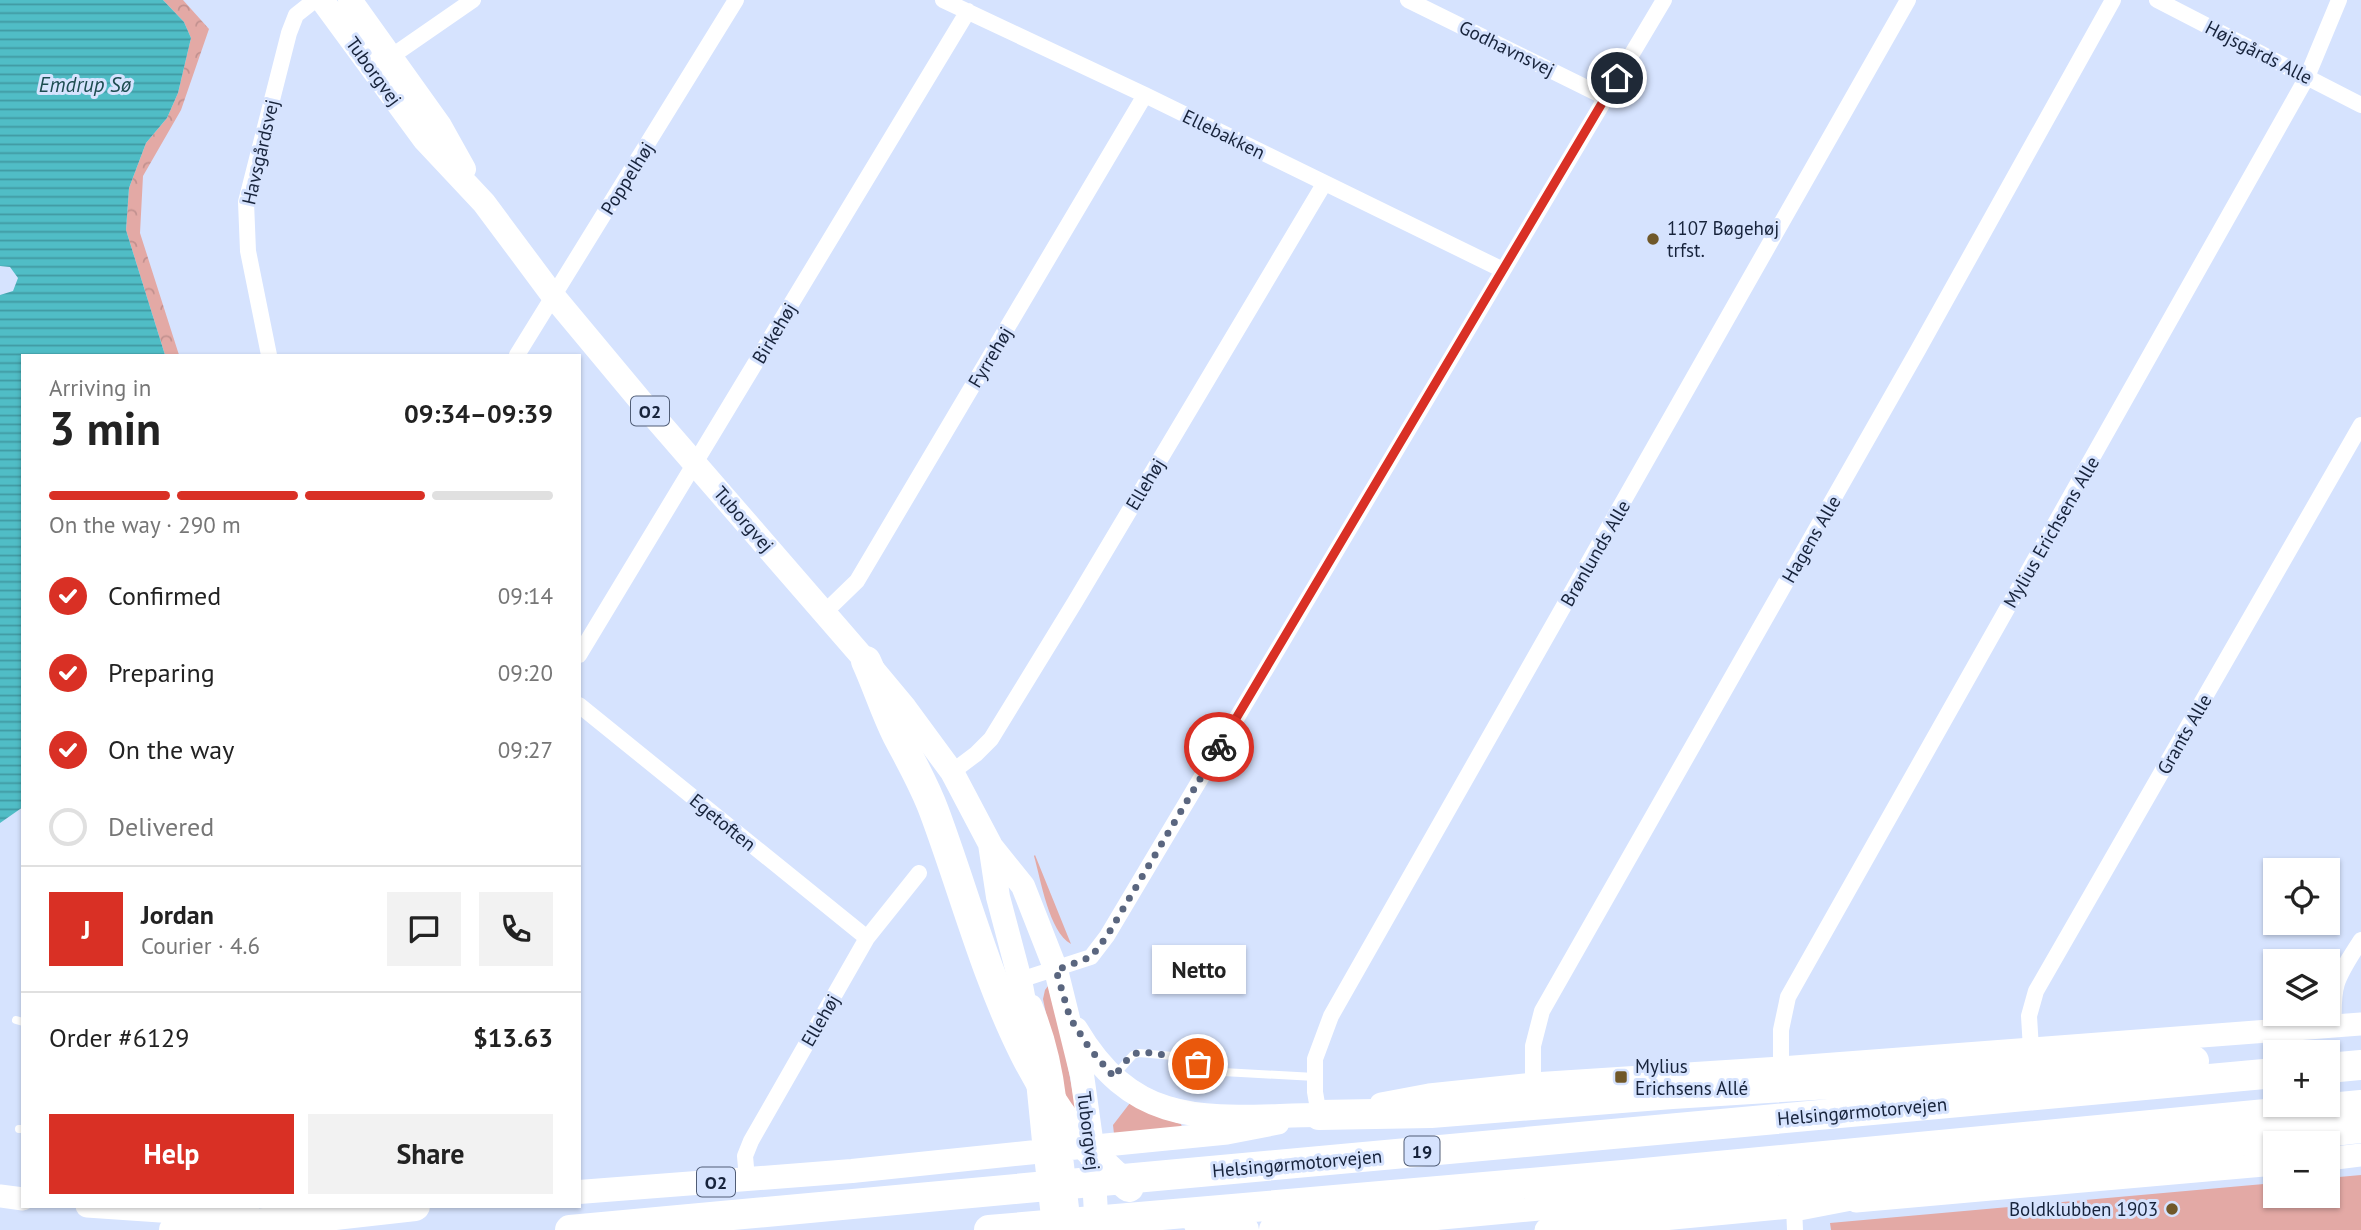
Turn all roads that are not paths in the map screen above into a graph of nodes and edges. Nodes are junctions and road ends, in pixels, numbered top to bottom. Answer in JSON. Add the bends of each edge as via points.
{"nodes":[{"id":1,"x":315,"y":0,"type":"edge"},
{"id":2,"x":322,"y":0,"type":"edge"},
{"id":3,"x":350,"y":0,"type":"edge"},
{"id":4,"x":473,"y":0,"type":"edge"},
{"id":5,"x":736,"y":0,"type":"edge"},
{"id":6,"x":943,"y":0,"type":"edge"},
{"id":7,"x":1408,"y":0,"type":"edge"},
{"id":8,"x":1664,"y":0,"type":"edge"},
{"id":9,"x":1908,"y":0,"type":"edge"},
{"id":10,"x":2113,"y":0,"type":"edge"},
{"id":11,"x":2157,"y":0,"type":"edge"},
{"id":12,"x":2339,"y":0,"type":"edge"},
{"id":13,"x":1434,"y":5,"type":"edge"},
{"id":14,"x":968,"y":11,"type":"junction"},
{"id":15,"x":391,"y":56,"type":"junction"},
{"id":16,"x":2307,"y":77,"type":"junction"},
{"id":17,"x":1145,"y":95,"type":"junction"},
{"id":18,"x":1605,"y":97,"type":"junction"},
{"id":19,"x":2361,"y":105,"type":"edge"},
{"id":20,"x":1324,"y":184,"type":"junction"},
{"id":21,"x":484,"y":203,"type":"junction"},
{"id":22,"x":1503,"y":270,"type":"junction"},
{"id":23,"x":554,"y":297,"type":"junction"},
{"id":24,"x":269,"y":354,"type":"edge"},
{"id":25,"x":518,"y":354,"type":"edge"},
{"id":26,"x":2361,"y":425,"type":"edge"},
{"id":27,"x":696,"y":463,"type":"junction"},
{"id":28,"x":825,"y":612,"type":"junction"},
{"id":29,"x":581,"y":652,"type":"edge"},
{"id":30,"x":866,"y":661,"type":"junction"},
{"id":31,"x":581,"y":707,"type":"edge"},
{"id":32,"x":952,"y":772,"type":"junction"},
{"id":33,"x":990,"y":844,"type":"junction"},
{"id":34,"x":919,"y":873,"type":"dead end"},
{"id":35,"x":867,"y":938,"type":"junction"},
{"id":36,"x":2361,"y":940,"type":"edge"},
{"id":37,"x":1056,"y":970,"type":"junction"},
{"id":38,"x":1020,"y":980,"type":"junction"},
{"id":39,"x":1070,"y":1018,"type":"junction"},
{"id":40,"x":2361,"y":1024,"type":"edge"},
{"id":41,"x":2334,"y":1027,"type":"junction"},
{"id":42,"x":2031,"y":1049,"type":"junction"},
{"id":43,"x":2361,"y":1057,"type":"edge"},
{"id":44,"x":2340,"y":1058,"type":"edge"},
{"id":45,"x":2263,"y":1059,"type":"edge"},
{"id":46,"x":2361,"y":1065,"type":"edge"},
{"id":47,"x":2340,"y":1067,"type":"edge"},
{"id":48,"x":1121,"y":1068,"type":"junction"},
{"id":49,"x":1781,"y":1068,"type":"junction"},
{"id":50,"x":2263,"y":1074,"type":"edge"},
{"id":51,"x":1315,"y":1077,"type":"junction"},
{"id":52,"x":1533,"y":1084,"type":"junction"},
{"id":53,"x":2361,"y":1105,"type":"edge"},
{"id":54,"x":1319,"y":1115,"type":"junction"},
{"id":55,"x":2361,"y":1128,"type":"edge"},
{"id":56,"x":2340,"y":1134,"type":"edge"},
{"id":57,"x":1093,"y":1151,"type":"junction"},
{"id":58,"x":2263,"y":1152,"type":"edge"},
{"id":59,"x":2263,"y":1152,"type":"edge"},
{"id":60,"x":1054,"y":1155,"type":"junction"},
{"id":61,"x":2361,"y":1155,"type":"edge"},
{"id":62,"x":2340,"y":1158,"type":"edge"},
{"id":63,"x":747,"y":1179,"type":"junction"},
{"id":64,"x":581,"y":1192,"type":"edge"},
{"id":65,"x":0,"y":1196,"type":"edge"},
{"id":66,"x":21,"y":1199,"type":"edge"},
{"id":67,"x":116,"y":1208,"type":"edge"},
{"id":68,"x":356,"y":1208,"type":"edge"},
{"id":69,"x":397,"y":1208,"type":"edge"},
{"id":70,"x":1795,"y":1214,"type":"edge"},
{"id":71,"x":174,"y":1230,"type":"edge"},
{"id":72,"x":570,"y":1230,"type":"edge"},
{"id":73,"x":989,"y":1230,"type":"edge"},
{"id":74,"x":1054,"y":1230,"type":"edge"},
{"id":75,"x":1070,"y":1230,"type":"edge"},
{"id":76,"x":1090,"y":1230,"type":"edge"},
{"id":77,"x":1097,"y":1230,"type":"edge"},
{"id":78,"x":1244,"y":1230,"type":"edge"},
{"id":79,"x":1274,"y":1230,"type":"edge"},
{"id":80,"x":1546,"y":1230,"type":"edge"}],
"edges":[{"from":1,"to":24,"type":"street","name":"Havsgårdsvej","via":[[296,15],[289,33],[246,202],[248,251]]},
{"from":2,"to":21,"type":"main road","name":"Tuborgvej","number":"O2","via":[[424,139]]},
{"from":3,"to":15,"type":"main road","name":"Tuborgvej","number":"O2"},
{"from":4,"to":15,"type":"street"},
{"from":5,"to":23,"type":"street","name":"Poppelhøj"},
{"from":6,"to":14,"type":"street","name":"Ellebakken"},
{"from":7,"to":13,"type":"street","name":"Godhavnsvej"},
{"from":8,"to":18,"type":"street"},
{"from":9,"to":51,"type":"street","name":"Brønlunds Alle","via":[[1331,1016],[1315,1059]]},
{"from":10,"to":52,"type":"street","name":"Hagens Alle","via":[[1542,1011],[1532,1046]]},
{"from":11,"to":16,"type":"street","name":"Højsgårds Alle"},
{"from":12,"to":16,"type":"street","name":"Mylius Erichsens Alle"},
{"from":13,"to":18,"type":"street","name":"Godhavnsvej"},
{"from":14,"to":17,"type":"street","name":"Ellebakken"},
{"from":14,"to":27,"type":"street","name":"Birkehøj"},
{"from":15,"to":21,"type":"main road","name":"Tuborgvej","number":"O2","via":[[440,126]]},
{"from":16,"to":19,"type":"street","name":"Højsgårds Alle"},
{"from":16,"to":49,"type":"street","name":"Mylius Erichsens Alle","via":[[1788,997],[1781,1030]]},
{"from":17,"to":20,"type":"street","name":"Ellebakken"},
{"from":17,"to":28,"type":"street","name":"Fyrrehøj","via":[[857,581]]},
{"from":18,"to":22,"type":"street"},
{"from":20,"to":22,"type":"street","name":"Ellebakken"},
{"from":20,"to":32,"type":"street","name":"Ellehøj","via":[[991,739]]},
{"from":21,"to":23,"type":"main road","name":"Tuborgvej","number":"O2"},
{"from":22,"to":37,"type":"street","via":[[1107,936],[1091,957]]},
{"from":23,"to":25,"type":"street","name":"Poppelhøj"},
{"from":23,"to":27,"type":"main road","name":"Tuborgvej","number":"O2"},
{"from":26,"to":42,"type":"street","name":"Grants Alle","via":[[2036,991],[2029,1016]]},
{"from":27,"to":28,"type":"main road","name":"Tuborgvej","number":"O2"},
{"from":27,"to":29,"type":"street","name":"Birkehøj"},
{"from":28,"to":30,"type":"main road","name":"Tuborgvej","number":"O2"},
{"from":30,"to":32,"type":"main road","name":"Tuborgvej","number":"O2"},
{"from":30,"to":78,"type":"highway","via":[[922,781],[1000,1000],[1048,1095],[1079,1138],[1136,1192],[1162,1208],[1209,1225]]},
{"from":31,"to":35,"type":"street","name":"Egetoften"},
{"from":32,"to":33,"type":"main road","name":"Tuborgvej","number":"O2"},
{"from":33,"to":37,"type":"main road","name":"Tuborgvej","number":"O2","via":[[1023,886]]},
{"from":33,"to":38,"type":"main road","name":"Tuborgvej","number":"O2","via":[[998,897]]},
{"from":34,"to":35,"type":"street","name":"Ellehøj"},
{"from":35,"to":63,"type":"street","name":"Ellehøj","via":[[751,1141],[745,1156]]},
{"from":36,"to":41,"type":"street","via":[[2336,983]]},
{"from":37,"to":38,"type":"street"},
{"from":37,"to":39,"type":"main road","name":"Tuborgvej","number":"O2"},
{"from":38,"to":60,"type":"main road","name":"Tuborgvej","number":"O2"},
{"from":39,"to":48,"type":"main road","via":[[1090,1049]]},
{"from":39,"to":57,"type":"main road","name":"Tuborgvej","number":"O2"},
{"from":40,"to":41,"type":"street"},
{"from":41,"to":42,"type":"street"},
{"from":42,"to":49,"type":"street"},
{"from":43,"to":44,"type":"highway"},
{"from":45,"to":54,"type":"highway","via":[[1879,1080],[1431,1113]]},
{"from":46,"to":47,"type":"highway"},
{"from":48,"to":51,"type":"lane","via":[[1139,1053],[1173,1056],[1223,1072]]},
{"from":48,"to":54,"type":"main road","via":[[1138,1095],[1192,1115]]},
{"from":49,"to":52,"type":"street"},
{"from":50,"to":72,"type":"highway","name":"Helsingørmotorvejen","number":"19"},
{"from":51,"to":54,"type":"street","name":"Brønlunds Alle"},
{"from":52,"to":54,"type":"street","via":[[1429,1095]]},
{"from":53,"to":73,"type":"highway","name":"Helsingørmotorvejen","number":"19"},
{"from":54,"to":57,"type":"street"},
{"from":55,"to":56,"type":"highway"},
{"from":57,"to":60,"type":"street"},
{"from":57,"to":77,"type":"main road","name":"Tuborgvej","number":"O2"},
{"from":58,"to":70,"type":"highway","via":[[1898,1186]]},
{"from":59,"to":79,"type":"highway"},
{"from":60,"to":63,"type":"main road","number":"O2"},
{"from":60,"to":74,"type":"street","name":"Tuborgvej"},
{"from":60,"to":75,"type":"street"},
{"from":60,"to":76,"type":"street","via":[[1077,1180]]},
{"from":61,"to":62,"type":"street"},
{"from":63,"to":64,"type":"main road","number":"O2"},
{"from":65,"to":66,"type":"street"},
{"from":67,"to":68,"type":"street","via":[[245,1213]]},
{"from":69,"to":71,"type":"highway"},
{"from":70,"to":80,"type":"street"}]}
